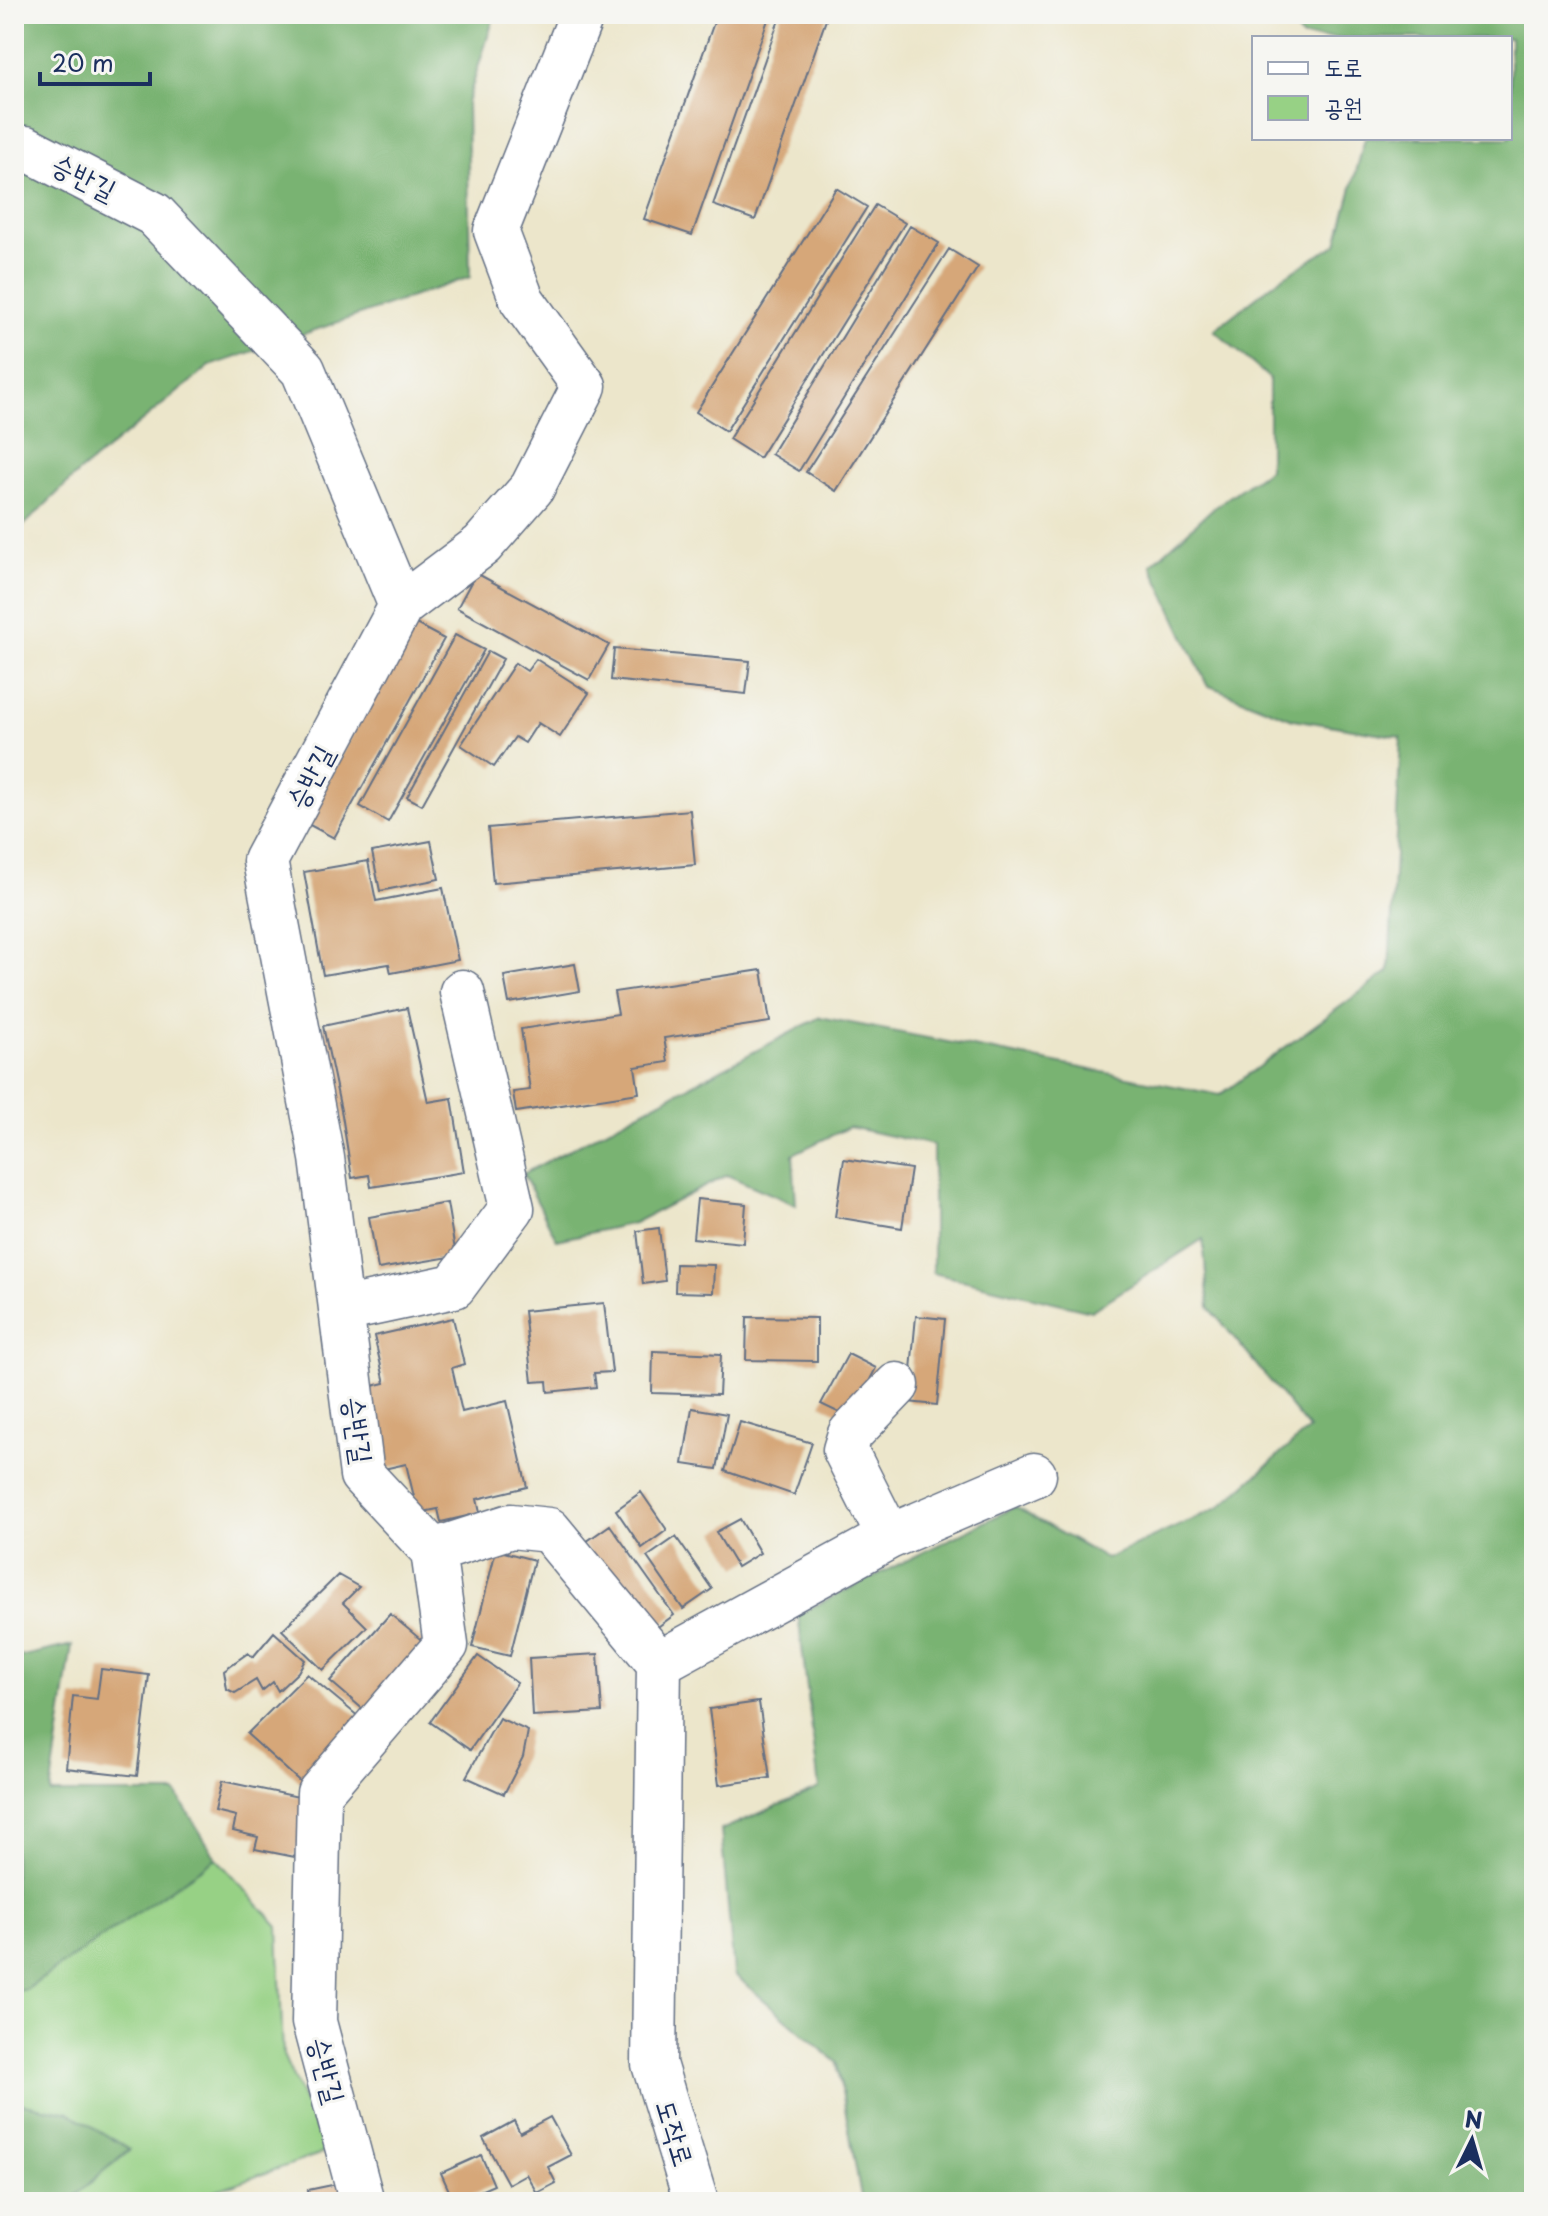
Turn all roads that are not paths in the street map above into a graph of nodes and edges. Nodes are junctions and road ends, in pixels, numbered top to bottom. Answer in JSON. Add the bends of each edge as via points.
{"nodes":[{"id":1,"x":582,"y":14,"type":"edge"},
{"id":2,"x":14,"y":149,"type":"edge"},
{"id":3,"x":401,"y":606,"type":"junction"},
{"id":4,"x":462,"y":992,"type":"dead end"},
{"id":5,"x":342,"y":1310,"type":"junction"},
{"id":6,"x":897,"y":1385,"type":"dead end"},
{"id":7,"x":1034,"y":1475,"type":"dead end"},
{"id":8,"x":889,"y":1537,"type":"junction"},
{"id":9,"x":433,"y":1551,"type":"junction"},
{"id":10,"x":659,"y":1663,"type":"junction"},
{"id":11,"x":362,"y":2202,"type":"edge"},
{"id":12,"x":696,"y":2202,"type":"edge"}],
"edges":[{"from":1,"to":3,"type":"street","via":[[496,231],[522,300],[584,386],[532,488],[482,545]]},
{"from":2,"to":3,"type":"street","name":"승반길","via":[[26,148],[154,214],[303,370]]},
{"from":3,"to":5,"type":"street","name":"승반길","via":[[265,861],[322,1158]]},
{"from":4,"to":5,"type":"street","via":[[512,1208],[454,1286]]},
{"from":5,"to":9,"type":"street","name":"승반길","via":[[362,1475]]},
{"from":6,"to":8,"type":"street","via":[[850,1434],[845,1450]]},
{"from":7,"to":8,"type":"street"},
{"from":8,"to":10,"type":"street"},
{"from":9,"to":10,"type":"street","via":[[511,1526],[549,1530]]},
{"from":9,"to":11,"type":"street","name":"승반길","via":[[446,1645],[319,1793],[314,2022]]},
{"from":10,"to":12,"type":"street","name":"도작로","via":[[654,2064]]}]}
